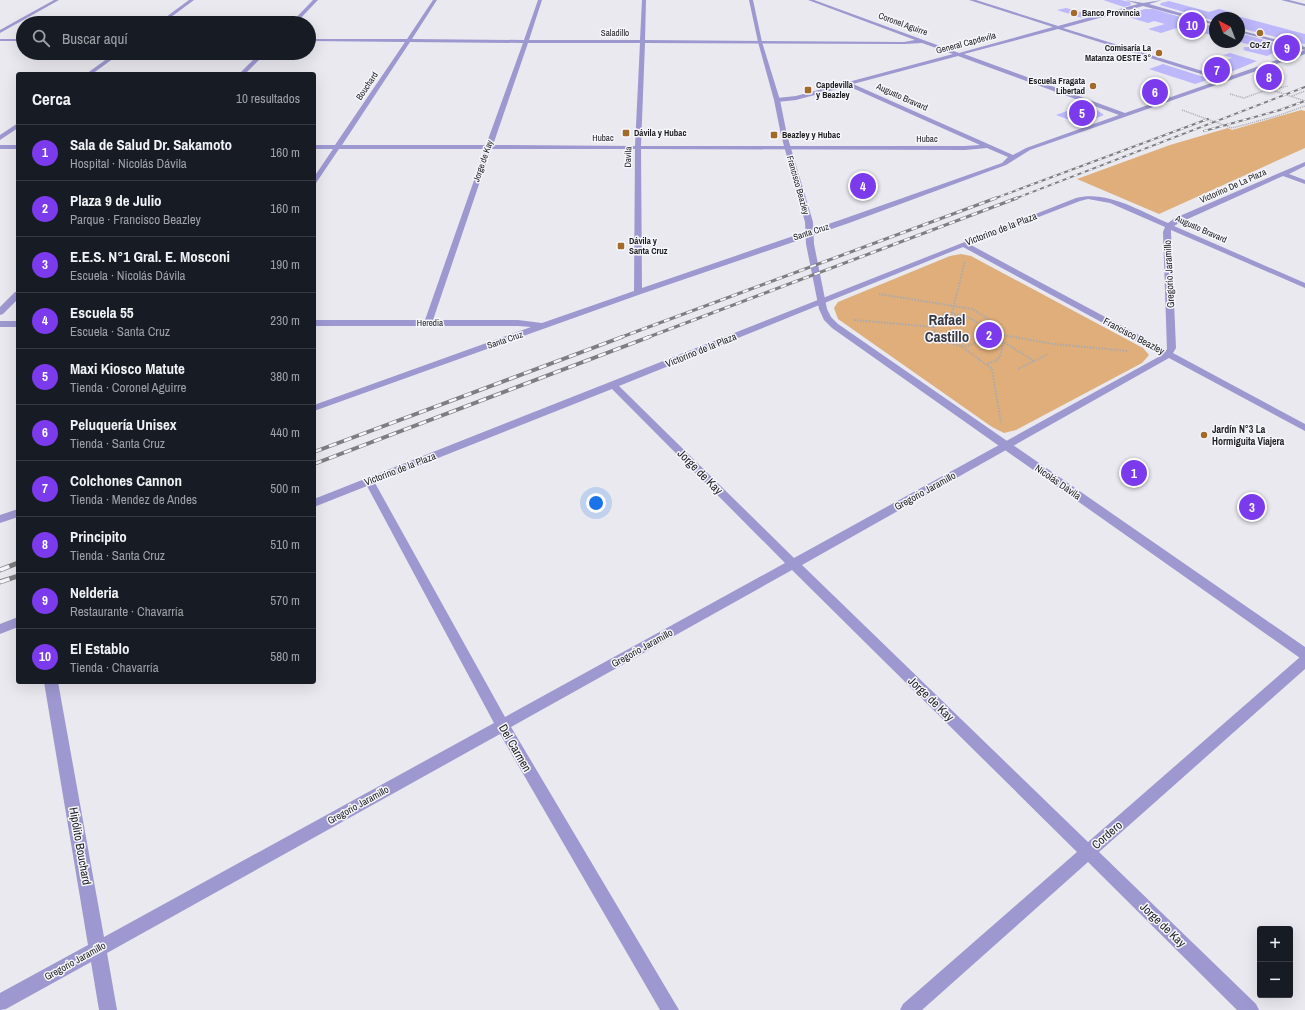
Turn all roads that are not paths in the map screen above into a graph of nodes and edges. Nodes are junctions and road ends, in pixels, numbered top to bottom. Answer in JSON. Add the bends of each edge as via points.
{"nodes":[{"id":1,"x":57,"y":0,"type":"edge"},
{"id":2,"x":192,"y":0,"type":"edge"},
{"id":3,"x":316,"y":0,"type":"edge"},
{"id":4,"x":435,"y":0,"type":"edge"},
{"id":5,"x":540,"y":0,"type":"edge"},
{"id":6,"x":644,"y":0,"type":"edge"},
{"id":7,"x":751,"y":0,"type":"edge"},
{"id":8,"x":810,"y":0,"type":"edge"},
{"id":9,"x":971,"y":0,"type":"edge"},
{"id":10,"x":1127,"y":0,"type":"edge"},
{"id":11,"x":1160,"y":0,"type":"edge"},
{"id":12,"x":1283,"y":0,"type":"edge"},
{"id":13,"x":1143,"y":5,"type":"junction"},
{"id":14,"x":1305,"y":5,"type":"edge"},
{"id":15,"x":28,"y":16,"type":"edge"},
{"id":16,"x":170,"y":16,"type":"edge"},
{"id":17,"x":300,"y":16,"type":"edge"},
{"id":18,"x":1209,"y":22,"type":"edge"},
{"id":19,"x":16,"y":23,"type":"edge"},
{"id":20,"x":1058,"y":27,"type":"junction"},
{"id":21,"x":0,"y":32,"type":"edge"},
{"id":22,"x":1245,"y":33,"type":"edge"},
{"id":23,"x":0,"y":40,"type":"edge"},
{"id":24,"x":16,"y":40,"type":"edge"},
{"id":25,"x":316,"y":40,"type":"edge"},
{"id":26,"x":409,"y":40,"type":"junction"},
{"id":27,"x":525,"y":41,"type":"junction"},
{"id":28,"x":642,"y":41,"type":"junction"},
{"id":29,"x":922,"y":41,"type":"junction"},
{"id":30,"x":760,"y":42,"type":"junction"},
{"id":31,"x":1305,"y":49,"type":"edge"},
{"id":32,"x":1305,"y":52,"type":"edge"},
{"id":33,"x":958,"y":54,"type":"junction"},
{"id":34,"x":108,"y":60,"type":"edge"},
{"id":35,"x":256,"y":60,"type":"edge"},
{"id":36,"x":92,"y":72,"type":"edge"},
{"id":37,"x":244,"y":72,"type":"edge"},
{"id":38,"x":1225,"y":80,"type":"junction"},
{"id":39,"x":848,"y":84,"type":"junction"},
{"id":40,"x":777,"y":100,"type":"junction"},
{"id":41,"x":1124,"y":115,"type":"junction"},
{"id":42,"x":16,"y":126,"type":"edge"},
{"id":43,"x":0,"y":138,"type":"edge"},
{"id":44,"x":987,"y":146,"type":"junction"},
{"id":45,"x":0,"y":147,"type":"edge"},
{"id":46,"x":16,"y":147,"type":"edge"},
{"id":47,"x":316,"y":147,"type":"edge"},
{"id":48,"x":337,"y":147,"type":"junction"},
{"id":49,"x":488,"y":147,"type":"junction"},
{"id":50,"x":638,"y":147,"type":"junction"},
{"id":51,"x":788,"y":148,"type":"junction"},
{"id":52,"x":1013,"y":157,"type":"junction"},
{"id":53,"x":1305,"y":164,"type":"edge"},
{"id":54,"x":1283,"y":174,"type":"junction"},
{"id":55,"x":316,"y":179,"type":"edge"},
{"id":56,"x":1305,"y":182,"type":"edge"},
{"id":57,"x":1088,"y":197,"type":"joint"},
{"id":58,"x":1169,"y":226,"type":"junction"},
{"id":59,"x":809,"y":232,"type":"junction"},
{"id":60,"x":966,"y":246,"type":"junction"},
{"id":61,"x":1305,"y":286,"type":"edge"},
{"id":62,"x":638,"y":292,"type":"junction"},
{"id":63,"x":16,"y":296,"type":"edge"},
{"id":64,"x":822,"y":301,"type":"junction"},
{"id":65,"x":0,"y":312,"type":"edge"},
{"id":66,"x":316,"y":323,"type":"edge"},
{"id":67,"x":428,"y":323,"type":"junction"},
{"id":68,"x":0,"y":324,"type":"edge"},
{"id":69,"x":16,"y":324,"type":"edge"},
{"id":70,"x":545,"y":326,"type":"junction"},
{"id":71,"x":1168,"y":355,"type":"junction"},
{"id":72,"x":613,"y":385,"type":"junction"},
{"id":73,"x":316,"y":407,"type":"edge"},
{"id":74,"x":1305,"y":428,"type":"edge"},
{"id":75,"x":1005,"y":445,"type":"junction"},
{"id":76,"x":369,"y":481,"type":"junction"},
{"id":77,"x":316,"y":502,"type":"edge"},
{"id":78,"x":16,"y":514,"type":"edge"},
{"id":79,"x":0,"y":519,"type":"edge"},
{"id":80,"x":793,"y":564,"type":"junction"},
{"id":81,"x":16,"y":623,"type":"edge"},
{"id":82,"x":0,"y":629,"type":"edge"},
{"id":83,"x":1305,"y":654,"type":"edge"},
{"id":84,"x":1305,"y":661,"type":"edge"},
{"id":85,"x":51,"y":684,"type":"edge"},
{"id":86,"x":502,"y":725,"type":"junction"},
{"id":87,"x":1088,"y":852,"type":"junction"},
{"id":88,"x":98,"y":949,"type":"junction"},
{"id":89,"x":0,"y":1003,"type":"edge"},
{"id":90,"x":108,"y":1010,"type":"edge"},
{"id":91,"x":670,"y":1010,"type":"edge"},
{"id":92,"x":909,"y":1010,"type":"edge"},
{"id":93,"x":1250,"y":1010,"type":"edge"}],
"edges":[{"from":1,"to":15,"type":"street"},
{"from":2,"to":16,"type":"street"},
{"from":3,"to":17,"type":"street"},
{"from":4,"to":26,"type":"street","name":"Bouchard"},
{"from":5,"to":27,"type":"street","name":"Jorge de Kay"},
{"from":6,"to":28,"type":"street","name":"Davila"},
{"from":7,"to":30,"type":"street","name":"Francisco Beazley"},
{"from":8,"to":29,"type":"street","name":"Coronel Aguirre"},
{"from":9,"to":20,"type":"street"},
{"from":10,"to":13,"type":"street"},
{"from":11,"to":13,"type":"street","name":"General Capdevila"},
{"from":12,"to":14,"type":"street"},
{"from":13,"to":18,"type":"street"},
{"from":13,"to":20,"type":"street","name":"General Capdevila"},
{"from":19,"to":21,"type":"street"},
{"from":20,"to":33,"type":"street","name":"General Capdevila"},
{"from":20,"to":38,"type":"street"},
{"from":22,"to":31,"type":"street"},
{"from":23,"to":24,"type":"street"},
{"from":25,"to":26,"type":"street","name":"Saladillo"},
{"from":26,"to":27,"type":"street","name":"Saladillo"},
{"from":26,"to":48,"type":"street","name":"Bouchard"},
{"from":27,"to":28,"type":"street","name":"Saladillo"},
{"from":27,"to":49,"type":"street","name":"Jorge de Kay"},
{"from":28,"to":30,"type":"street","name":"Saladillo"},
{"from":28,"to":50,"type":"street","name":"Davila"},
{"from":29,"to":30,"type":"street","name":"Saladillo"},
{"from":29,"to":33,"type":"street","name":"Coronel Aguirre"},
{"from":30,"to":40,"type":"street","name":"Francisco Beazley"},
{"from":32,"to":38,"type":"street","name":"Santa Cruz"},
{"from":33,"to":39,"type":"street","name":"General Capdevila"},
{"from":33,"to":41,"type":"street","name":"Coronel Aguirre"},
{"from":34,"to":36,"type":"street"},
{"from":35,"to":37,"type":"street"},
{"from":38,"to":41,"type":"street","name":"Santa Cruz"},
{"from":39,"to":40,"type":"street","name":"General Capdevila","via":[[796,98]]},
{"from":39,"to":44,"type":"street","name":"Augusto Bravard"},
{"from":40,"to":51,"type":"street","name":"Francisco Beazley"},
{"from":41,"to":52,"type":"street","name":"Santa Cruz"},
{"from":42,"to":43,"type":"street"},
{"from":44,"to":51,"type":"street","name":"Hubac"},
{"from":44,"to":52,"type":"street","name":"Augusto Bravard"},
{"from":45,"to":46,"type":"street"},
{"from":47,"to":48,"type":"street","name":"Hubac"},
{"from":48,"to":49,"type":"street","name":"Hubac"},
{"from":48,"to":55,"type":"street","name":"Bouchard"},
{"from":49,"to":50,"type":"street","name":"Hubac"},
{"from":49,"to":67,"type":"street","name":"Jorge de Kay"},
{"from":50,"to":51,"type":"street","name":"Hubac"},
{"from":50,"to":62,"type":"street","name":"Davila"},
{"from":51,"to":59,"type":"street","name":"Francisco Beazley","via":[[809,222]]},
{"from":52,"to":59,"type":"street","name":"Santa Cruz","via":[[1004,164]]},
{"from":53,"to":54,"type":"street","name":"Victorino De La Plaza"},
{"from":54,"to":56,"type":"street"},
{"from":54,"to":58,"type":"street","name":"Victorino De La Plaza"},
{"from":57,"to":58,"type":"street","name":"Augusto Bravard","via":[[1112,201]]},
{"from":57,"to":60,"type":"street","name":"Victorino de la Plaza"},
{"from":58,"to":61,"type":"street","name":"Augusto Bravard"},
{"from":58,"to":71,"type":"street","name":"Gregorio Jaramillo","via":[[1167,232],[1172,348]]},
{"from":59,"to":62,"type":"street","name":"Santa Cruz"},
{"from":59,"to":64,"type":"street","name":"Francisco Beazley"},
{"from":60,"to":64,"type":"street","name":"Victorino de la Plaza"},
{"from":60,"to":71,"type":"street","name":"Francisco Beazley"},
{"from":62,"to":70,"type":"street","name":"Santa Cruz"},
{"from":63,"to":65,"type":"street"},
{"from":64,"to":72,"type":"street","name":"Victorino de la Plaza"},
{"from":64,"to":75,"type":"street","name":"Nicolás Dávila","via":[[827,318],[835,326]]},
{"from":66,"to":67,"type":"street","name":"Heredia"},
{"from":67,"to":70,"type":"street","name":"Heredia","via":[[518,323]]},
{"from":68,"to":69,"type":"street"},
{"from":70,"to":73,"type":"street","name":"Santa Cruz"},
{"from":71,"to":74,"type":"street","name":"Francisco Beazley"},
{"from":71,"to":75,"type":"street","name":"Gregorio Jaramillo"},
{"from":72,"to":76,"type":"street","name":"Victorino de la Plaza"},
{"from":72,"to":80,"type":"street","name":"Jorge de Kay"},
{"from":75,"to":80,"type":"street","name":"Gregorio Jaramillo"},
{"from":75,"to":83,"type":"street","name":"Nicolás Dávila"},
{"from":76,"to":77,"type":"street","name":"Victorino de la Plaza"},
{"from":76,"to":86,"type":"street","name":"Del Carmen"},
{"from":78,"to":79,"type":"street"},
{"from":80,"to":86,"type":"street","name":"Gregorio Jaramillo"},
{"from":80,"to":87,"type":"street","name":"Jorge de Kay"},
{"from":81,"to":82,"type":"street"},
{"from":84,"to":87,"type":"street","name":"Cordero"},
{"from":85,"to":88,"type":"street","name":"Hipólito Bouchard"},
{"from":86,"to":88,"type":"street","name":"Gregorio Jaramillo"},
{"from":86,"to":91,"type":"street","name":"Del Carmen"},
{"from":87,"to":92,"type":"street","name":"Cordero"},
{"from":87,"to":93,"type":"street","name":"Jorge de Kay"},
{"from":88,"to":89,"type":"street","name":"Gregorio Jaramillo"},
{"from":88,"to":90,"type":"street","name":"Hipólito Bouchard"}]}
